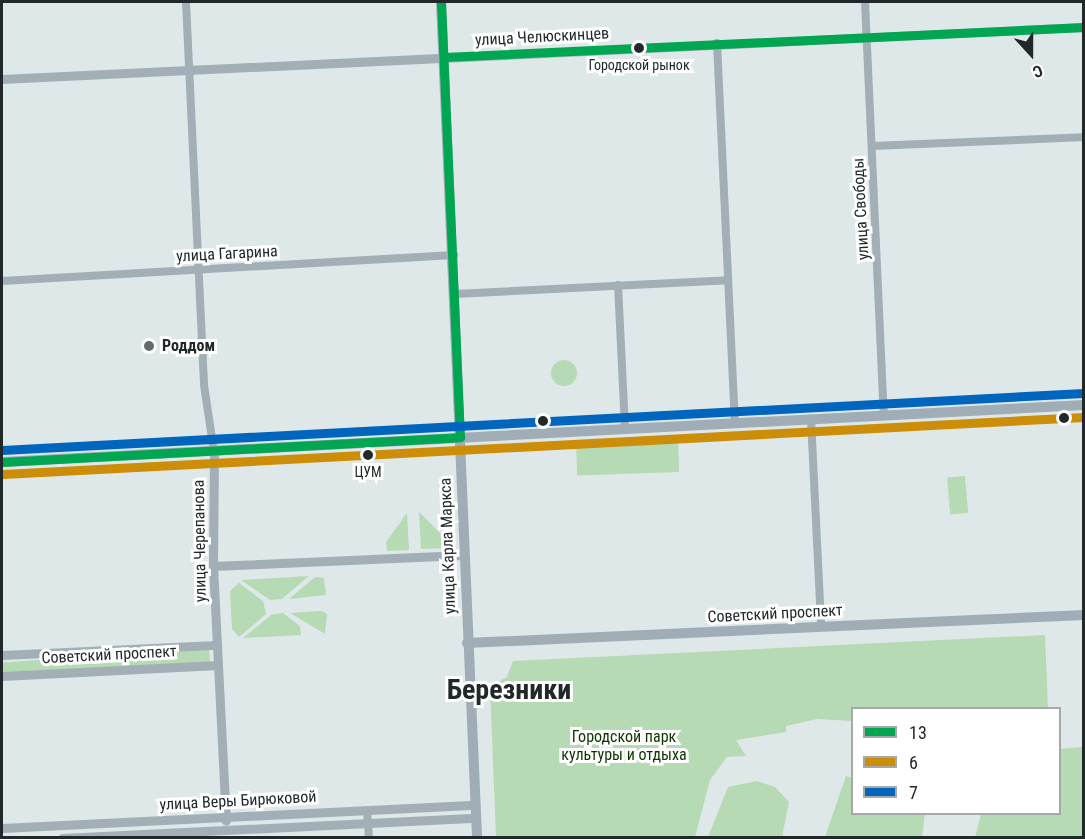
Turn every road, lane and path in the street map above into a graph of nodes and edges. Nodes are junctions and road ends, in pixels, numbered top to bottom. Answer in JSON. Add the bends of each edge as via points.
{"nodes":[{"id":1,"x":186,"y":2,"type":"edge"},
{"id":2,"x":441,"y":2,"type":"edge"},
{"id":3,"x":865,"y":2,"type":"edge"},
{"id":4,"x":1083,"y":27,"type":"edge"},
{"id":5,"x":867,"y":36,"type":"junction"},
{"id":6,"x":717,"y":43,"type":"junction"},
{"id":7,"x":444,"y":57,"type":"junction"},
{"id":8,"x":189,"y":70,"type":"junction"},
{"id":9,"x":2,"y":79,"type":"edge"},
{"id":10,"x":1083,"y":137,"type":"edge"},
{"id":11,"x":872,"y":146,"type":"junction"},
{"id":12,"x":454,"y":255,"type":"junction"},
{"id":13,"x":199,"y":269,"type":"junction"},
{"id":14,"x":728,"y":280,"type":"junction"},
{"id":15,"x":2,"y":281,"type":"edge"},
{"id":16,"x":618,"y":285,"type":"junction"},
{"id":17,"x":455,"y":294,"type":"junction"},
{"id":18,"x":1083,"y":405,"type":"edge"},
{"id":19,"x":884,"y":415,"type":"junction"},
{"id":20,"x":811,"y":419,"type":"junction"},
{"id":21,"x":735,"y":423,"type":"junction"},
{"id":22,"x":625,"y":428,"type":"junction"},
{"id":23,"x":460,"y":437,"type":"junction"},
{"id":24,"x":214,"y":452,"type":"junction"},
{"id":25,"x":2,"y":462,"type":"edge"},
{"id":26,"x":463,"y":555,"type":"junction"},
{"id":27,"x":213,"y":566,"type":"junction"},
{"id":28,"x":1083,"y":615,"type":"edge"},
{"id":29,"x":821,"y":627,"type":"junction"},
{"id":30,"x":467,"y":643,"type":"junction"},
{"id":31,"x":217,"y":645,"type":"junction"},
{"id":32,"x":2,"y":655,"type":"edge"},
{"id":33,"x":218,"y":665,"type":"junction"},
{"id":34,"x":2,"y":676,"type":"edge"},
{"id":35,"x":475,"y":805,"type":"junction"},
{"id":36,"x":368,"y":810,"type":"junction"},
{"id":37,"x":226,"y":816,"type":"junction"},
{"id":38,"x":476,"y":818,"type":"junction"},
{"id":39,"x":142,"y":820,"type":"junction"},
{"id":40,"x":368,"y":823,"type":"junction"},
{"id":41,"x":2,"y":828,"type":"edge"},
{"id":42,"x":227,"y":829,"type":"junction"},
{"id":43,"x":142,"y":833,"type":"junction"},
{"id":44,"x":62,"y":837,"type":"edge"},
{"id":45,"x":369,"y":837,"type":"edge"},
{"id":46,"x":477,"y":837,"type":"edge"}],
"edges":[{"from":1,"to":8,"type":"street","name":"улица Черепанова"},
{"from":2,"to":7,"type":"main road","name":"улица Карла Маркса"},
{"from":3,"to":5,"type":"street","name":"улица Свободы"},
{"from":4,"to":5,"type":"street","name":"улица Челюскинцев"},
{"from":5,"to":6,"type":"street","name":"улица Челюскинцев"},
{"from":5,"to":11,"type":"street","name":"улица Свободы"},
{"from":6,"to":7,"type":"street","name":"улица Челюскинцев"},
{"from":6,"to":14,"type":"street"},
{"from":7,"to":8,"type":"street","name":"улица Челюскинцев"},
{"from":7,"to":12,"type":"main road","name":"улица Карла Маркса"},
{"from":8,"to":9,"type":"street","name":"улица Челюскинцев"},
{"from":8,"to":13,"type":"street","name":"улица Черепанова"},
{"from":10,"to":11,"type":"street"},
{"from":11,"to":19,"type":"street","name":"улица Свободы"},
{"from":12,"to":13,"type":"street","name":"улица Гагарина"},
{"from":12,"to":17,"type":"main road","name":"улица Карла Маркса"},
{"from":13,"to":15,"type":"street","name":"улица Гагарина"},
{"from":13,"to":24,"type":"street","name":"улица Черепанова"},
{"from":14,"to":16,"type":"street"},
{"from":14,"to":21,"type":"street"},
{"from":16,"to":17,"type":"street"},
{"from":16,"to":22,"type":"street"},
{"from":17,"to":23,"type":"main road","name":"улица Карла Маркса"},
{"from":18,"to":19,"type":"main road"},
{"from":19,"to":20,"type":"main road"},
{"from":20,"to":21,"type":"main road"},
{"from":20,"to":29,"type":"street"},
{"from":21,"to":22,"type":"main road"},
{"from":22,"to":23,"type":"main road"},
{"from":23,"to":24,"type":"main road"},
{"from":23,"to":26,"type":"main road","name":"улица Карла Маркса"},
{"from":24,"to":25,"type":"main road"},
{"from":24,"to":27,"type":"street","name":"улица Черепанова"},
{"from":26,"to":27,"type":"street"},
{"from":26,"to":30,"type":"main road","name":"улица Карла Маркса"},
{"from":27,"to":31,"type":"street","name":"улица Черепанова"},
{"from":28,"to":29,"type":"main road","name":"Советский проспект"},
{"from":29,"to":30,"type":"main road","name":"Советский проспект"},
{"from":30,"to":35,"type":"main road","name":"улица Карла Маркса"},
{"from":31,"to":32,"type":"street","name":"Советский проспект"},
{"from":31,"to":33,"type":"street","name":"улица Черепанова"},
{"from":33,"to":34,"type":"street","name":"Советский проспект"},
{"from":33,"to":37,"type":"street","name":"улица Черепанова"},
{"from":35,"to":36,"type":"street","name":"улица Веры Бирюковой"},
{"from":35,"to":38,"type":"main road","name":"улица Карла Маркса"},
{"from":36,"to":37,"type":"street","name":"улица Веры Бирюковой"},
{"from":36,"to":40,"type":"street"},
{"from":37,"to":39,"type":"street","name":"улица Веры Бирюковой"},
{"from":37,"to":42,"type":"street","name":"улица Черепанова"},
{"from":38,"to":40,"type":"street","name":"улица Веры Бирюковой"},
{"from":38,"to":46,"type":"main road","name":"улица Карла Маркса"},
{"from":39,"to":41,"type":"street","name":"улица Веры Бирюковой"},
{"from":39,"to":43,"type":"street"},
{"from":40,"to":42,"type":"street","name":"улица Веры Бирюковой"},
{"from":40,"to":45,"type":"street"},
{"from":42,"to":43,"type":"street","name":"улица Веры Бирюковой"},
{"from":43,"to":44,"type":"street","name":"улица Веры Бирюковой"}]}
